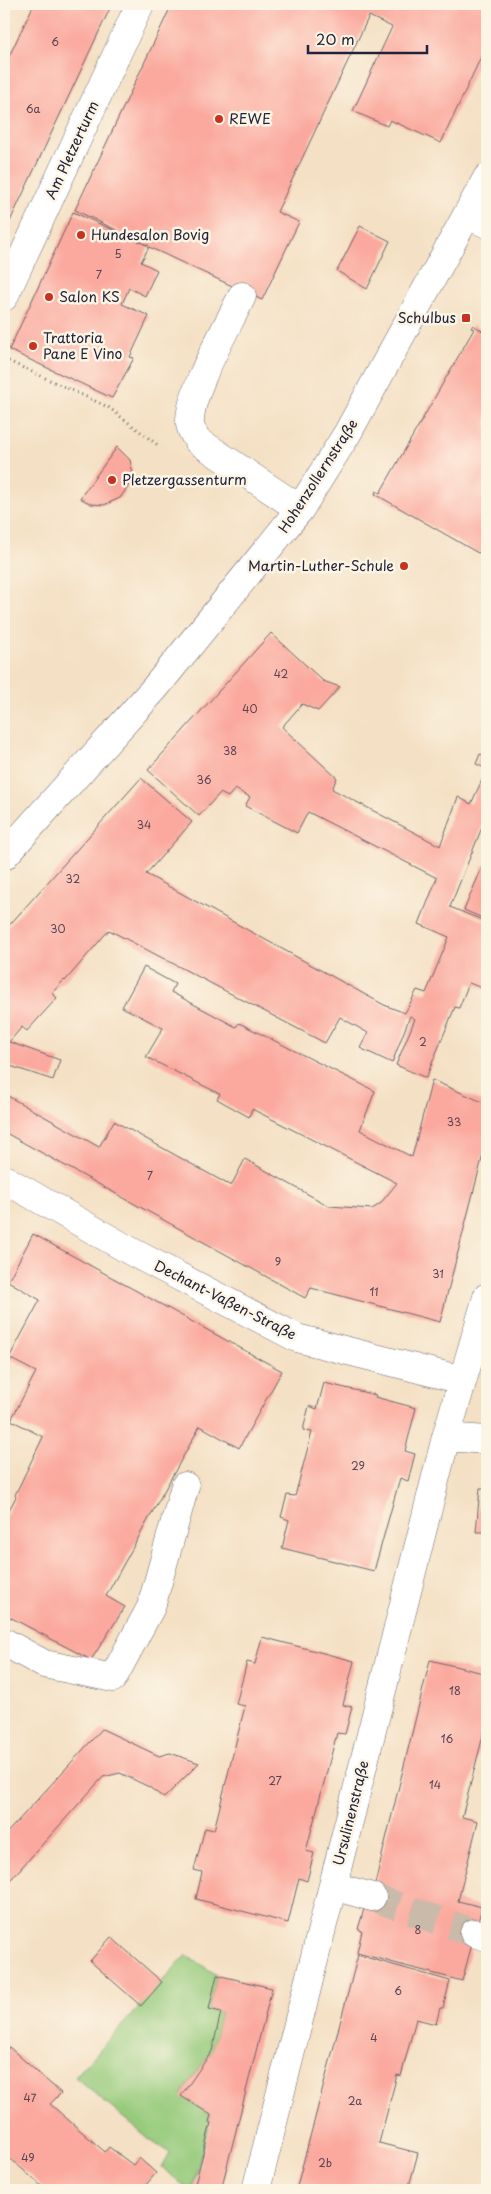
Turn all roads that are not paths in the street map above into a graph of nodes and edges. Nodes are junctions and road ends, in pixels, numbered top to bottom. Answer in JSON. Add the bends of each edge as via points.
{"nodes":[{"id":1,"x":140,"y":4,"type":"edge"},
{"id":2,"x":487,"y":178,"type":"edge"},
{"id":3,"x":478,"y":219,"type":"edge"},
{"id":4,"x":242,"y":296,"type":"dead end"},
{"id":5,"x":4,"y":297,"type":"edge"},
{"id":6,"x":300,"y":508,"type":"junction"},
{"id":7,"x":4,"y":856,"type":"edge"},
{"id":8,"x":4,"y":1179,"type":"edge"},
{"id":9,"x":487,"y":1297,"type":"edge"},
{"id":10,"x":462,"y":1380,"type":"junction"},
{"id":11,"x":446,"y":1437,"type":"junction"},
{"id":12,"x":487,"y":1440,"type":"edge"},
{"id":13,"x":185,"y":1486,"type":"dead end"},
{"id":14,"x":4,"y":1642,"type":"edge"},
{"id":15,"x":333,"y":1886,"type":"junction"},
{"id":16,"x":372,"y":1897,"type":"tunnel mouth"},
{"id":17,"x":256,"y":2190,"type":"edge"}],
"edges":[{"from":1,"to":5,"type":"street","name":"Am Pletzerturm"},
{"from":2,"to":3,"type":"street","name":"Hohenzollernstraße"},
{"from":3,"to":6,"type":"street","name":"Hohenzollernstraße"},
{"from":4,"to":6,"type":"street","via":[[197,392],[190,426],[198,441]]},
{"from":6,"to":7,"type":"street","name":"Hohenzollernstraße","via":[[155,688]]},
{"from":8,"to":10,"type":"street","name":"Dechant-Vaßen-Straße","via":[[134,1253],[297,1338]]},
{"from":9,"to":10,"type":"street","name":"Ursulinenstraße"},
{"from":10,"to":11,"type":"street","name":"Ursulinenstraße"},
{"from":11,"to":12,"type":"street"},
{"from":11,"to":15,"type":"street","name":"Ursulinenstraße"},
{"from":13,"to":14,"type":"street","via":[[151,1607],[114,1678],[44,1664]]},
{"from":15,"to":16,"type":"street"},
{"from":15,"to":17,"type":"street","name":"Ursulinenstraße"}]}
